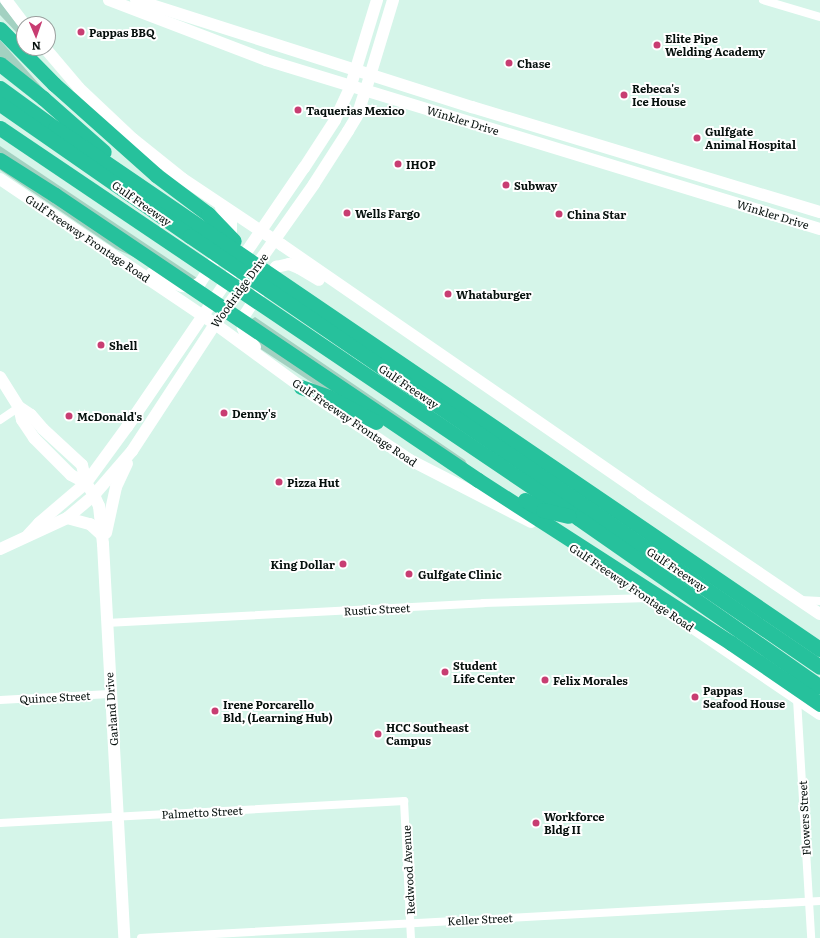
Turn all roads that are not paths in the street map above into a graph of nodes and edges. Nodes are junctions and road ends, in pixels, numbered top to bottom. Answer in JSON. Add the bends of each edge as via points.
{"nodes":[{"id":1,"x":6,"y":0,"type":"edge"},
{"id":2,"x":109,"y":0,"type":"edge"},
{"id":3,"x":136,"y":0,"type":"edge"},
{"id":4,"x":377,"y":0,"type":"edge"},
{"id":5,"x":393,"y":0,"type":"edge"},
{"id":6,"x":763,"y":0,"type":"edge"},
{"id":7,"x":18,"y":16,"type":"edge"},
{"id":8,"x":820,"y":17,"type":"edge"},
{"id":9,"x":0,"y":28,"type":"edge"},
{"id":10,"x":52,"y":56,"type":"edge"},
{"id":11,"x":0,"y":64,"type":"edge"},
{"id":12,"x":356,"y":69,"type":"junction"},
{"id":13,"x":371,"y":74,"type":"junction"},
{"id":14,"x":351,"y":85,"type":"junction"},
{"id":15,"x":0,"y":88,"type":"edge"},
{"id":16,"x":366,"y":89,"type":"junction"},
{"id":17,"x":0,"y":104,"type":"edge"},
{"id":18,"x":472,"y":107,"type":"junction"},
{"id":19,"x":510,"y":118,"type":"junction"},
{"id":20,"x":467,"y":122,"type":"junction"},
{"id":21,"x":0,"y":128,"type":"edge"},
{"id":22,"x":505,"y":133,"type":"junction"},
{"id":23,"x":578,"y":139,"type":"junction"},
{"id":24,"x":531,"y":141,"type":"junction"},
{"id":25,"x":0,"y":160,"type":"edge"},
{"id":26,"x":649,"y":160,"type":"junction"},
{"id":27,"x":644,"y":176,"type":"junction"},
{"id":28,"x":0,"y":179,"type":"edge"},
{"id":29,"x":148,"y":191,"type":"junction"},
{"id":30,"x":769,"y":197,"type":"junction"},
{"id":31,"x":214,"y":199,"type":"junction"},
{"id":32,"x":764,"y":212,"type":"junction"},
{"id":33,"x":820,"y":212,"type":"edge"},
{"id":34,"x":199,"y":225,"type":"junction"},
{"id":35,"x":820,"y":229,"type":"edge"},
{"id":36,"x":262,"y":231,"type":"junction"},
{"id":37,"x":275,"y":240,"type":"junction"},
{"id":38,"x":124,"y":262,"type":"junction"},
{"id":39,"x":301,"y":303,"type":"junction"},
{"id":40,"x":378,"y":312,"type":"junction"},
{"id":41,"x":202,"y":316,"type":"junction"},
{"id":42,"x":215,"y":324,"type":"junction"},
{"id":43,"x":268,"y":362,"type":"junction"},
{"id":44,"x":0,"y":377,"type":"edge"},
{"id":45,"x":301,"y":387,"type":"junction"},
{"id":46,"x":19,"y":407,"type":"junction"},
{"id":47,"x":0,"y":420,"type":"edge"},
{"id":48,"x":132,"y":451,"type":"junction"},
{"id":49,"x":86,"y":483,"type":"junction"},
{"id":50,"x":94,"y":495,"type":"junction"},
{"id":51,"x":67,"y":518,"type":"junction"},
{"id":52,"x":578,"y":518,"type":"junction"},
{"id":53,"x":27,"y":536,"type":"junction"},
{"id":54,"x":103,"y":540,"type":"junction"},
{"id":55,"x":0,"y":549,"type":"edge"},
{"id":56,"x":649,"y":598,"type":"junction"},
{"id":57,"x":799,"y":600,"type":"junction"},
{"id":58,"x":820,"y":601,"type":"edge"},
{"id":59,"x":820,"y":614,"type":"edge"},
{"id":60,"x":106,"y":623,"type":"junction"},
{"id":61,"x":820,"y":649,"type":"edge"},
{"id":62,"x":820,"y":667,"type":"edge"},
{"id":63,"x":820,"y":687,"type":"edge"},
{"id":64,"x":110,"y":694,"type":"junction"},
{"id":65,"x":797,"y":699,"type":"junction"},
{"id":66,"x":0,"y":700,"type":"edge"},
{"id":67,"x":820,"y":704,"type":"edge"},
{"id":68,"x":820,"y":714,"type":"edge"},
{"id":69,"x":404,"y":801,"type":"joint"},
{"id":70,"x":118,"y":817,"type":"junction"},
{"id":71,"x":0,"y":823,"type":"edge"},
{"id":72,"x":820,"y":901,"type":"edge"},
{"id":73,"x":808,"y":902,"type":"junction"},
{"id":74,"x":411,"y":923,"type":"junction"},
{"id":75,"x":124,"y":938,"type":"edge"},
{"id":76,"x":141,"y":938,"type":"edge"},
{"id":77,"x":411,"y":938,"type":"edge"},
{"id":78,"x":810,"y":938,"type":"edge"}],
"edges":[{"from":1,"to":7,"type":"main road"},
{"from":2,"to":14,"type":"main road","name":"Winkler Drive","via":[[266,60]]},
{"from":3,"to":12,"type":"main road","name":"Winkler Drive"},
{"from":4,"to":12,"type":"main road","name":"Woodridge Drive"},
{"from":5,"to":13,"type":"main road","name":"Woodridge Drive"},
{"from":6,"to":8,"type":"street"},
{"from":9,"to":34,"type":"highway","via":[[60,89],[156,175]]},
{"from":10,"to":31,"type":"main road","via":[[79,88],[133,138],[183,180]]},
{"from":11,"to":29,"type":"highway","via":[[43,98]]},
{"from":12,"to":13,"type":"main road","name":"Winkler Drive"},
{"from":12,"to":14,"type":"main road","name":"Woodridge Drive"},
{"from":13,"to":16,"type":"main road","name":"Woodridge Drive"},
{"from":13,"to":18,"type":"main road","name":"Winkler Drive"},
{"from":14,"to":16,"type":"main road","name":"Winkler Drive"},
{"from":14,"to":36,"type":"main road","name":"Woodridge Drive","via":[[335,120]]},
{"from":15,"to":29,"type":"highway","name":"Gulf Freeway"},
{"from":16,"to":20,"type":"main road","name":"Winkler Drive"},
{"from":16,"to":37,"type":"main road","name":"Woodridge Drive","via":[[357,116],[348,131]]},
{"from":17,"to":34,"type":"highway","name":"Gulf Freeway"},
{"from":18,"to":19,"type":"main road","name":"Winkler Drive"},
{"from":18,"to":20,"type":"main road"},
{"from":19,"to":22,"type":"main road"},
{"from":19,"to":23,"type":"main road","name":"Winkler Drive"},
{"from":20,"to":22,"type":"main road","name":"Winkler Drive"},
{"from":21,"to":52,"type":"highway","name":"Gulf Freeway"},
{"from":22,"to":24,"type":"main road","name":"Winkler Drive"},
{"from":23,"to":24,"type":"main road","via":[[568,144],[553,139]]},
{"from":23,"to":26,"type":"main road","name":"Winkler Drive"},
{"from":24,"to":27,"type":"main road","name":"Winkler Drive"},
{"from":25,"to":67,"type":"highway","via":[[472,476],[731,643]]},
{"from":26,"to":27,"type":"main road"},
{"from":26,"to":30,"type":"main road","name":"Winkler Drive"},
{"from":27,"to":32,"type":"main road","name":"Winkler Drive"},
{"from":28,"to":38,"type":"main road","name":"Gulf Freeway Frontage Road"},
{"from":29,"to":34,"type":"highway","name":"Gulf Freeway"},
{"from":30,"to":32,"type":"main road"},
{"from":30,"to":33,"type":"main road","name":"Winkler Drive"},
{"from":31,"to":36,"type":"main road"},
{"from":31,"to":38,"type":"main road","via":[[231,220],[231,235],[200,283],[192,287],[182,286],[138,265]]},
{"from":32,"to":35,"type":"main road","name":"Winkler Drive"},
{"from":34,"to":39,"type":"highway","name":"Gulf Freeway"},
{"from":34,"to":39,"type":"highway","name":"Gulf Freeway","via":[[255,263]]},
{"from":36,"to":37,"type":"main road"},
{"from":36,"to":41,"type":"main road","name":"Woodridge Drive"},
{"from":37,"to":40,"type":"main road"},
{"from":37,"to":42,"type":"main road","name":"Woodridge Drive"},
{"from":38,"to":41,"type":"main road","name":"Gulf Freeway Frontage Road"},
{"from":39,"to":61,"type":"highway","name":"Gulf Freeway"},
{"from":39,"to":62,"type":"highway","name":"Gulf Freeway"},
{"from":40,"to":43,"type":"main road","via":[[368,311],[299,268],[289,264],[276,267],[244,316],[243,322],[246,336],[251,344],[265,355]]},
{"from":40,"to":57,"type":"main road"},
{"from":41,"to":42,"type":"main road","name":"Gulf Freeway Frontage Road"},
{"from":41,"to":49,"type":"main road","name":"Woodridge Drive"},
{"from":42,"to":43,"type":"main road","name":"Gulf Freeway Frontage Road"},
{"from":42,"to":48,"type":"main road","name":"Woodridge Drive"},
{"from":43,"to":45,"type":"main road","name":"Gulf Freeway Frontage Road"},
{"from":44,"to":46,"type":"main road","name":"Garland Drive"},
{"from":45,"to":52,"type":"highway","via":[[328,397],[543,510]]},
{"from":45,"to":56,"type":"main road","name":"Gulf Freeway Frontage Road","via":[[410,460],[567,543]]},
{"from":46,"to":47,"type":"street"},
{"from":46,"to":49,"type":"main road","name":"Garland Drive","via":[[31,415],[82,465]]},
{"from":48,"to":50,"type":"main road","name":"Woodridge Drive"},
{"from":48,"to":54,"type":"main road","via":[[116,487]]},
{"from":49,"to":50,"type":"main road","name":"Garland Drive"},
{"from":49,"to":53,"type":"main road","name":"Woodridge Drive"},
{"from":50,"to":51,"type":"main road","name":"Woodridge Drive"},
{"from":50,"to":54,"type":"main road","name":"Garland Drive","via":[[99,506]]},
{"from":51,"to":53,"type":"main road","name":"Woodridge Drive"},
{"from":51,"to":54,"type":"main road","via":[[90,524]]},
{"from":52,"to":63,"type":"highway","name":"Gulf Freeway"},
{"from":53,"to":55,"type":"main road","name":"Woodridge Drive"},
{"from":54,"to":60,"type":"main road","name":"Garland Drive"},
{"from":56,"to":60,"type":"street","name":"Rustic Street","via":[[484,603]]},
{"from":56,"to":65,"type":"main road","name":"Gulf Freeway Frontage Road"},
{"from":57,"to":58,"type":"street"},
{"from":57,"to":59,"type":"main road"},
{"from":60,"to":64,"type":"main road","name":"Garland Drive"},
{"from":64,"to":66,"type":"street","name":"Quince Street"},
{"from":64,"to":70,"type":"main road","name":"Garland Drive"},
{"from":65,"to":68,"type":"main road","name":"Gulf Freeway Frontage Road"},
{"from":65,"to":73,"type":"street","name":"Flowers Street"},
{"from":69,"to":70,"type":"street","name":"Palmetto Street"},
{"from":69,"to":74,"type":"street","name":"Redwood Avenue"},
{"from":70,"to":71,"type":"street","name":"Palmetto Street"},
{"from":70,"to":75,"type":"main road","name":"Garland Drive"},
{"from":72,"to":73,"type":"street","name":"Keller Street"},
{"from":73,"to":74,"type":"street","name":"Keller Street"},
{"from":73,"to":78,"type":"street","name":"Flowers Street"},
{"from":74,"to":76,"type":"street","name":"Keller Street"},
{"from":74,"to":77,"type":"street","name":"Redwood Avenue"}]}
